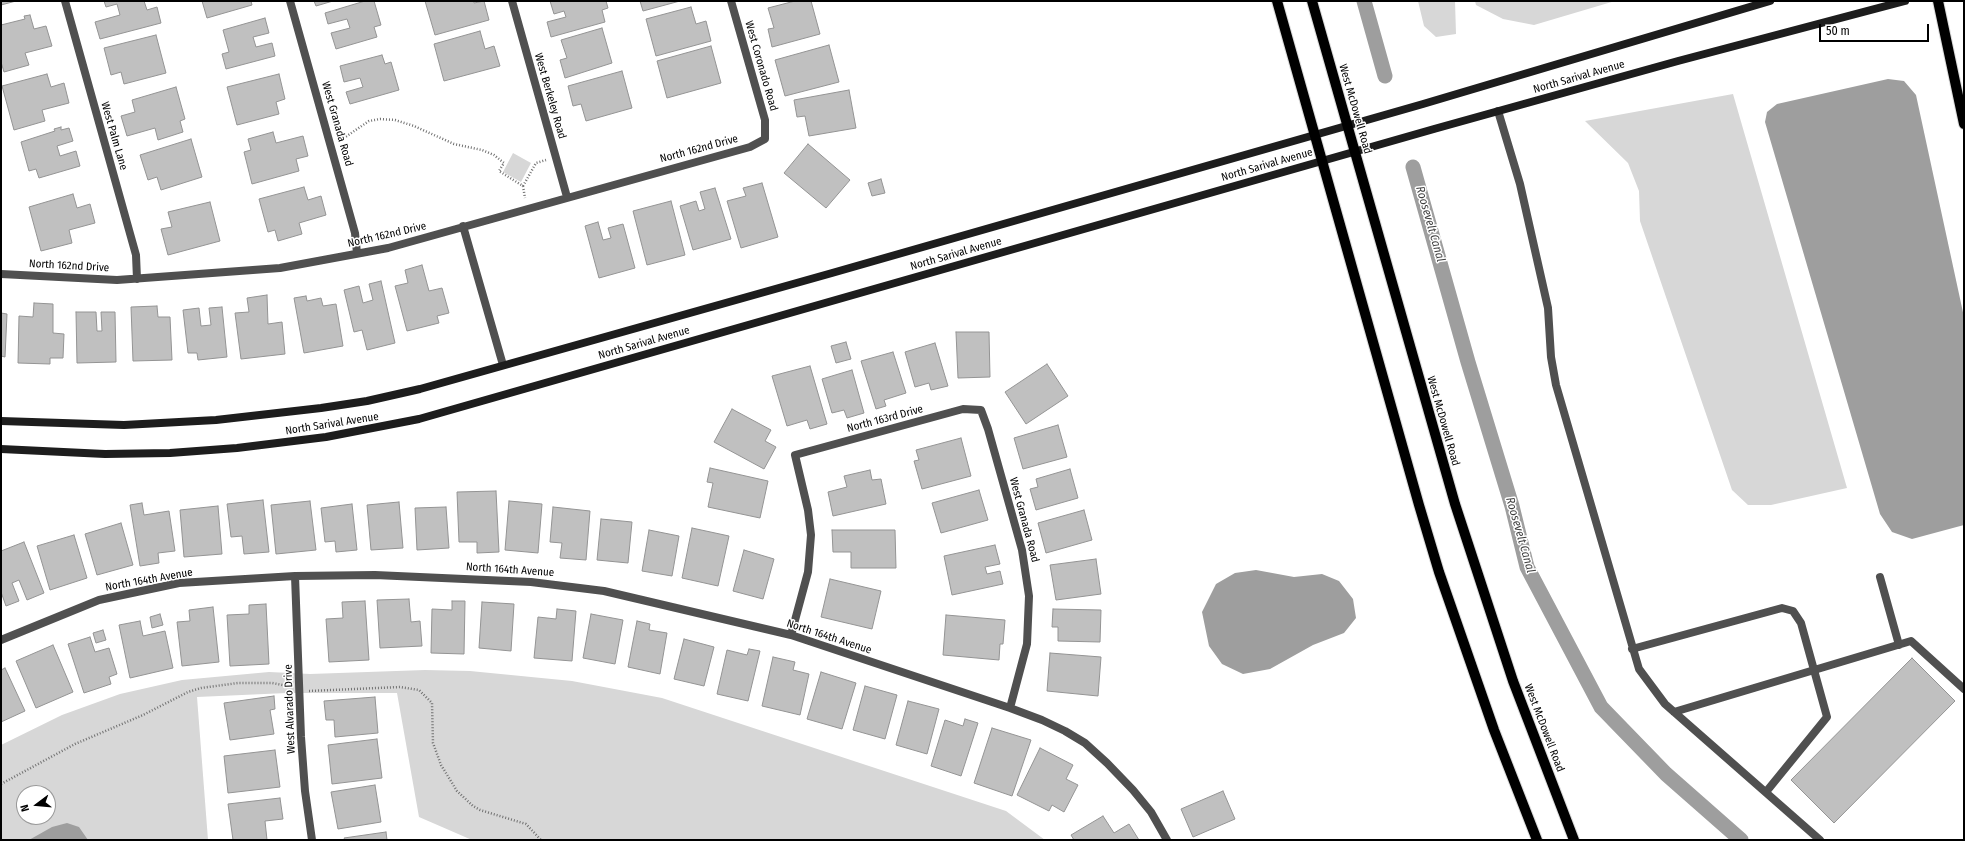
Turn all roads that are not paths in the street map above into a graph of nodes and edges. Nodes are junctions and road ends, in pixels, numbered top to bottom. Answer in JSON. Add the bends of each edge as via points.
{"nodes":[{"id":1,"x":65,"y":1,"type":"edge"},
{"id":2,"x":290,"y":1,"type":"edge"},
{"id":3,"x":512,"y":1,"type":"edge"},
{"id":4,"x":731,"y":1,"type":"edge"},
{"id":5,"x":1277,"y":1,"type":"edge"},
{"id":6,"x":1312,"y":1,"type":"edge"},
{"id":7,"x":1770,"y":1,"type":"edge"},
{"id":8,"x":1904,"y":1,"type":"edge"},
{"id":9,"x":1938,"y":1,"type":"edge"},
{"id":10,"x":1498,"y":111,"type":"junction"},
{"id":11,"x":1347,"y":124,"type":"junction"},
{"id":12,"x":1964,"y":124,"type":"edge"},
{"id":13,"x":1314,"y":134,"type":"junction"},
{"id":14,"x":765,"y":139,"type":"joint"},
{"id":15,"x":1355,"y":151,"type":"junction"},
{"id":16,"x":1321,"y":161,"type":"junction"},
{"id":17,"x":567,"y":197,"type":"junction"},
{"id":18,"x":463,"y":226,"type":"junction"},
{"id":19,"x":357,"y":253,"type":"junction"},
{"id":20,"x":1,"y":274,"type":"edge"},
{"id":21,"x":137,"y":279,"type":"junction"},
{"id":22,"x":503,"y":365,"type":"junction"},
{"id":23,"x":981,"y":410,"type":"joint"},
{"id":24,"x":1,"y":421,"type":"edge"},
{"id":25,"x":1,"y":449,"type":"edge"},
{"id":26,"x":295,"y":576,"type":"junction"},
{"id":27,"x":1880,"y":577,"type":"dead end"},
{"id":28,"x":791,"y":635,"type":"junction"},
{"id":29,"x":1,"y":640,"type":"edge"},
{"id":30,"x":1899,"y":645,"type":"junction"},
{"id":31,"x":1632,"y":649,"type":"junction"},
{"id":32,"x":1815,"y":670,"type":"junction"},
{"id":33,"x":1964,"y":688,"type":"edge"},
{"id":34,"x":1010,"y":708,"type":"junction"},
{"id":35,"x":1674,"y":712,"type":"junction"},
{"id":36,"x":1766,"y":792,"type":"junction"},
{"id":37,"x":312,"y":840,"type":"edge"},
{"id":38,"x":1167,"y":840,"type":"edge"},
{"id":39,"x":1537,"y":840,"type":"edge"},
{"id":40,"x":1574,"y":840,"type":"edge"},
{"id":41,"x":1820,"y":840,"type":"edge"}],
"edges":[{"from":1,"to":21,"type":"street","name":"West Palm Lane","via":[[136,255]]},
{"from":2,"to":19,"type":"street","name":"West Granada Road","via":[[355,233]]},
{"from":3,"to":17,"type":"street","name":"West Berkeley Road"},
{"from":4,"to":14,"type":"street","name":"West Coronado Road","via":[[765,120]]},
{"from":5,"to":13,"type":"main road"},
{"from":6,"to":11,"type":"main road","name":"West McDowell Road"},
{"from":7,"to":11,"type":"main road","name":"North Sarival Avenue","via":[[1423,104]]},
{"from":8,"to":10,"type":"main road","name":"North Sarival Avenue"},
{"from":9,"to":12,"type":"main road"},
{"from":10,"to":15,"type":"main road","name":"North Sarival Avenue"},
{"from":10,"to":31,"type":"street","via":[[1520,184],[1548,308],[1551,357],[1556,385]]},
{"from":11,"to":13,"type":"main road","name":"North Sarival Avenue"},
{"from":11,"to":15,"type":"main road","name":"West McDowell Road"},
{"from":13,"to":16,"type":"main road"},
{"from":13,"to":22,"type":"main road","name":"North Sarival Avenue"},
{"from":14,"to":17,"type":"street","name":"North 162nd Drive","via":[[750,147]]},
{"from":15,"to":16,"type":"main road","name":"North Sarival Avenue"},
{"from":15,"to":40,"type":"main road","name":"West McDowell Road","via":[[1455,504],[1513,681]]},
{"from":16,"to":25,"type":"main road","name":"North Sarival Avenue","via":[[444,413],[387,426],[270,444],[170,453],[104,454]]},
{"from":16,"to":39,"type":"main road","via":[[1437,565],[1481,694]]},
{"from":17,"to":18,"type":"street","name":"North 162nd Drive"},
{"from":18,"to":19,"type":"street","name":"North 162nd Drive","via":[[388,248]]},
{"from":18,"to":22,"type":"street"},
{"from":19,"to":21,"type":"street","name":"North 162nd Drive","via":[[280,268]]},
{"from":20,"to":21,"type":"street","name":"North 162nd Drive"},
{"from":22,"to":24,"type":"main road","name":"North Sarival Avenue","via":[[448,382],[367,401],[280,414],[124,425]]},
{"from":23,"to":28,"type":"street","name":"North 163rd Drive","via":[[963,409],[795,455],[811,535],[808,572]]},
{"from":23,"to":34,"type":"street","name":"West Granada Road","via":[[1022,550],[1029,596],[1027,644]]},
{"from":26,"to":28,"type":"street","name":"North 164th Avenue","via":[[375,575],[532,582],[604,591]]},
{"from":26,"to":29,"type":"street","name":"North 164th Avenue","via":[[179,583],[99,600]]},
{"from":26,"to":37,"type":"street","name":"West Alvarado Drive","via":[[301,737]]},
{"from":27,"to":30,"type":"street"},
{"from":28,"to":34,"type":"street","name":"North 164th Avenue"},
{"from":30,"to":32,"type":"street"},
{"from":30,"to":33,"type":"street","via":[[1911,641]]},
{"from":31,"to":32,"type":"street","via":[[1782,608],[1794,611],[1801,623]]},
{"from":31,"to":35,"type":"street","via":[[1639,670]]},
{"from":32,"to":35,"type":"street"},
{"from":32,"to":36,"type":"street","via":[[1827,717]]},
{"from":34,"to":38,"type":"street","via":[[1065,731],[1085,743],[1133,790],[1151,812]]},
{"from":35,"to":36,"type":"street"},
{"from":36,"to":41,"type":"street"}]}
